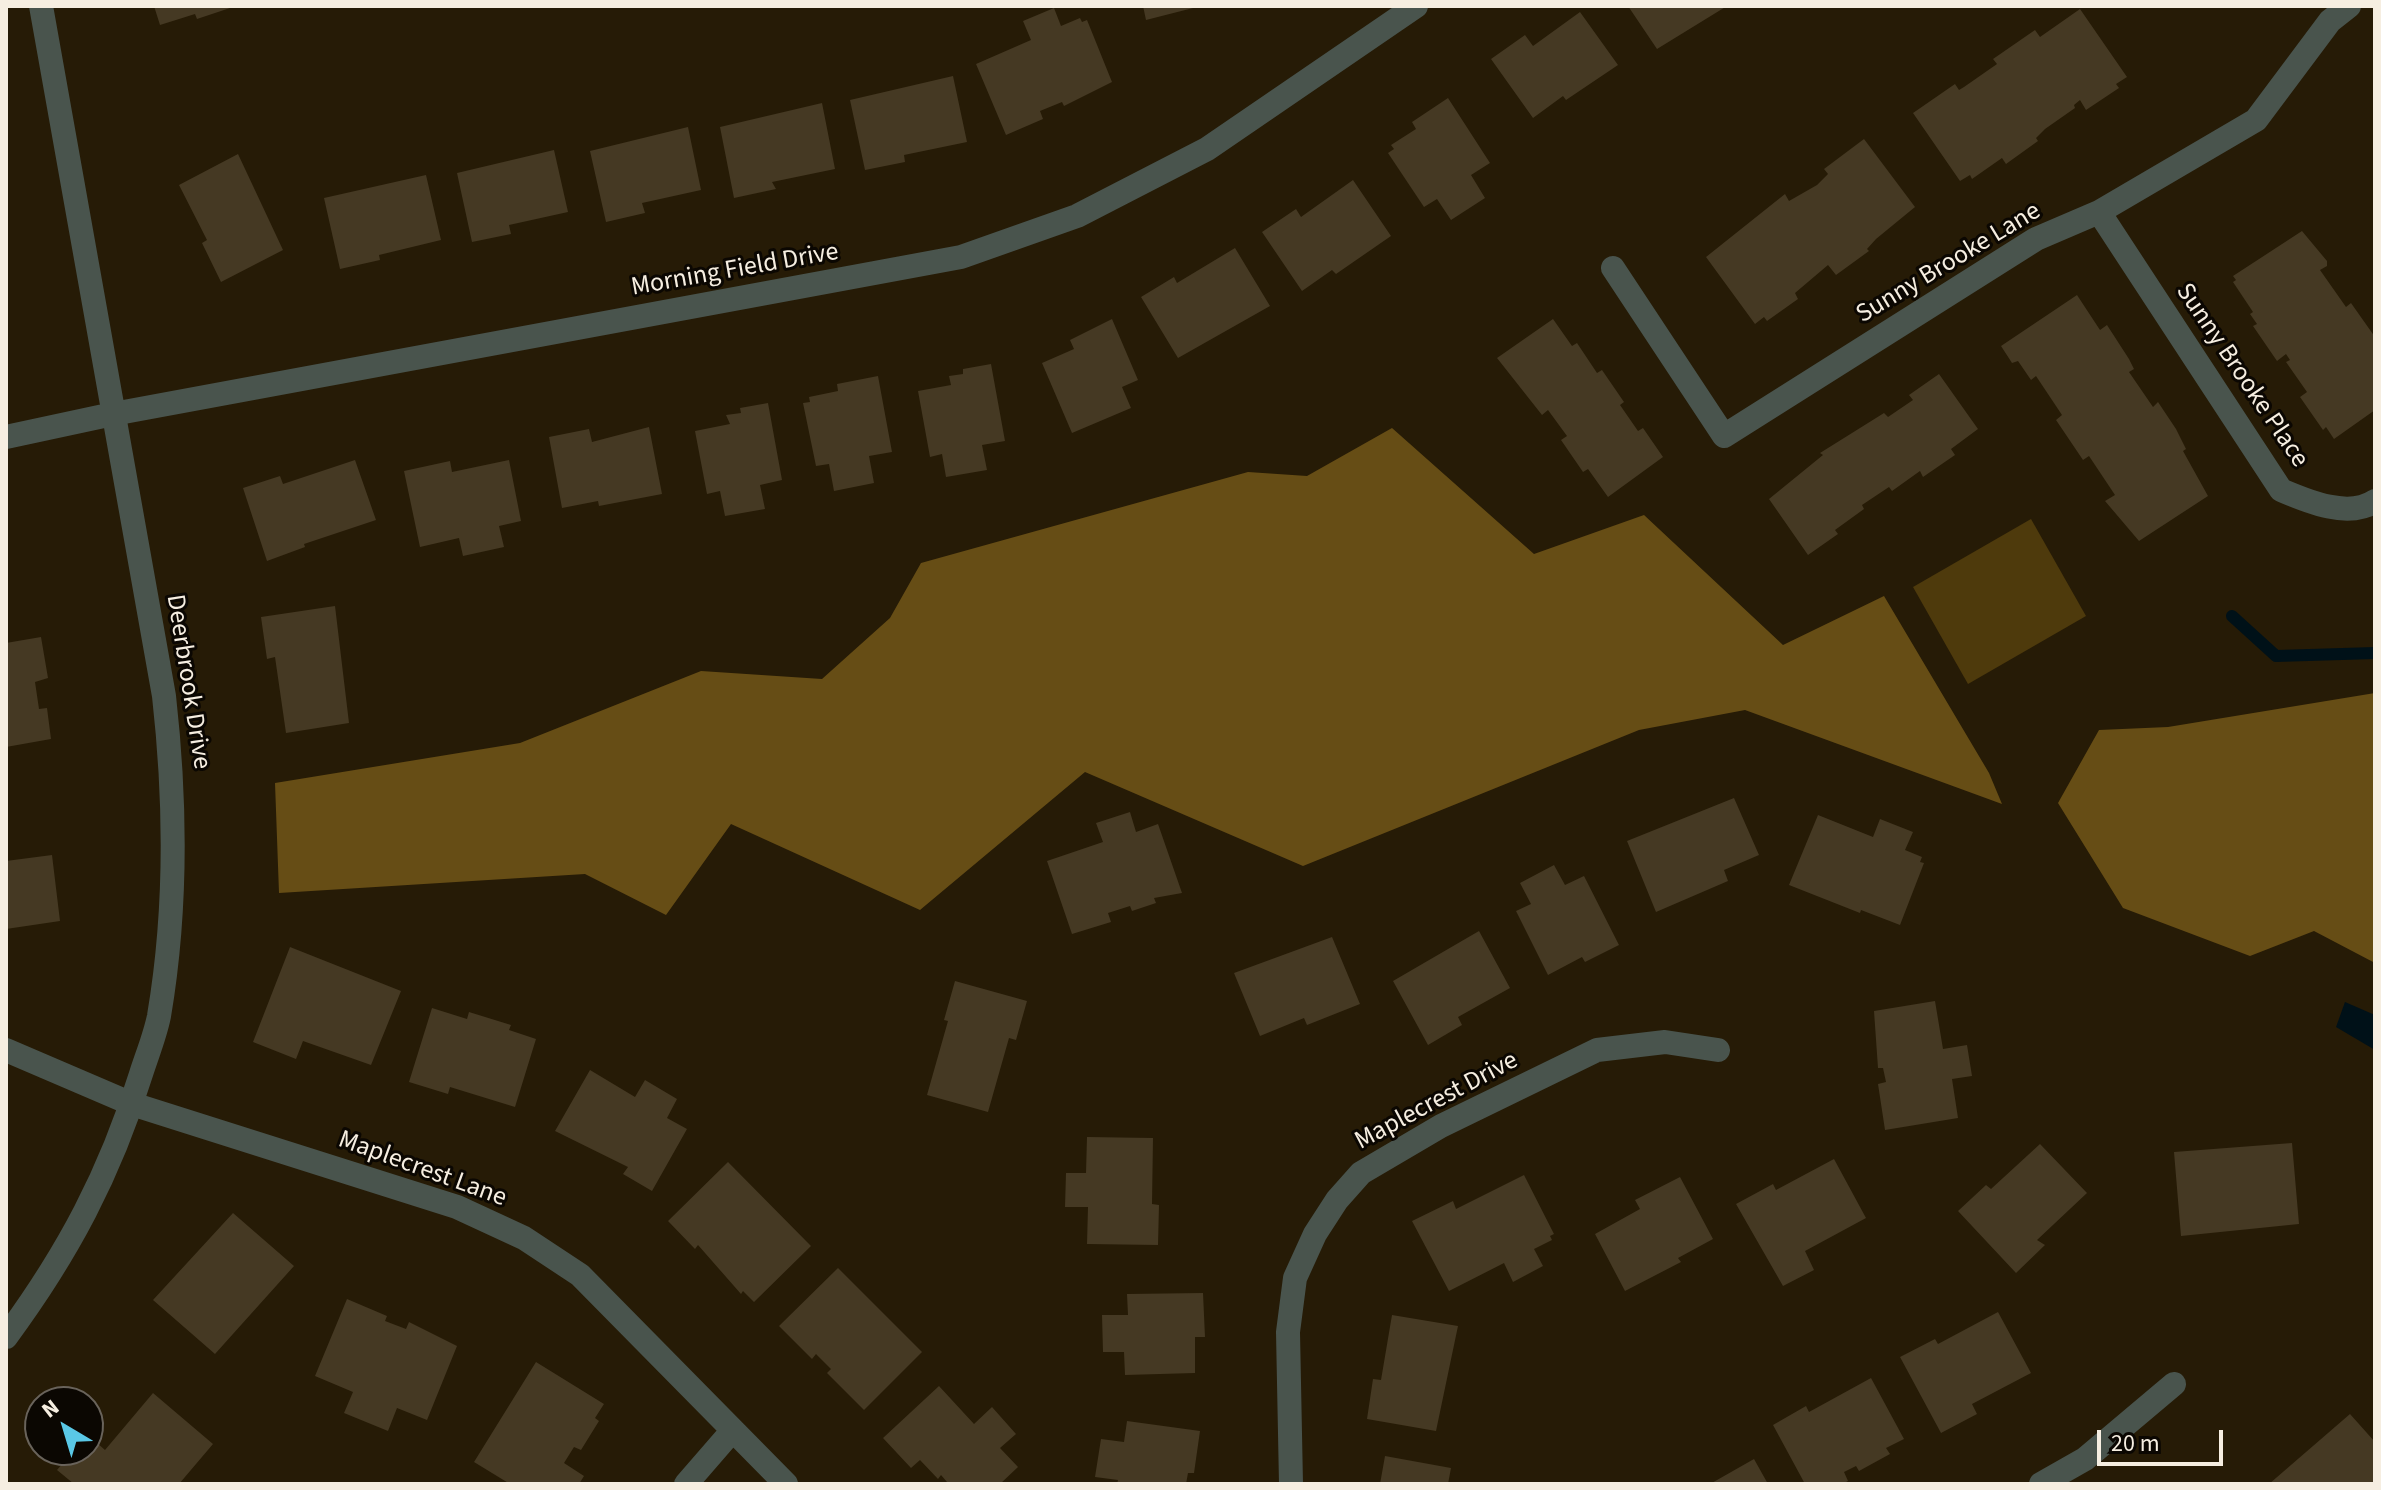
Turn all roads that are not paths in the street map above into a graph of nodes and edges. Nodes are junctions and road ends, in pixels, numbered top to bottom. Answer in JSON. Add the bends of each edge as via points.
{"nodes":[{"id":1,"x":41,"y":6,"type":"edge"},
{"id":2,"x":1416,"y":6,"type":"edge"},
{"id":3,"x":2349,"y":6,"type":"edge"},
{"id":4,"x":1381,"y":16,"type":"edge"},
{"id":5,"x":2099,"y":212,"type":"junction"},
{"id":6,"x":1613,"y":268,"type":"dead end"},
{"id":7,"x":113,"y":414,"type":"junction"},
{"id":8,"x":6,"y":437,"type":"edge"},
{"id":9,"x":2375,"y":501,"type":"edge"},
{"id":10,"x":6,"y":1050,"type":"edge"},
{"id":11,"x":1718,"y":1050,"type":"dead end"},
{"id":12,"x":132,"y":1104,"type":"junction"},
{"id":13,"x":6,"y":1337,"type":"edge"},
{"id":14,"x":2174,"y":1384,"type":"dead end"},
{"id":15,"x":732,"y":1431,"type":"junction"},
{"id":16,"x":686,"y":1484,"type":"edge"},
{"id":17,"x":786,"y":1484,"type":"edge"},
{"id":18,"x":1291,"y":1484,"type":"edge"},
{"id":19,"x":2041,"y":1484,"type":"edge"}],
"edges":[{"from":1,"to":7,"type":"street","name":"Deerbrook Drive"},
{"from":2,"to":4,"type":"street","name":"Morning Field Drive"},
{"from":3,"to":5,"type":"street","name":"Sunny Brooke Lane","via":[[2330,21],[2256,120]]},
{"from":4,"to":7,"type":"street","name":"Morning Field Drive","via":[[1207,149],[1077,216],[961,257]]},
{"from":5,"to":6,"type":"street","name":"Sunny Brooke Lane","via":[[2036,239],[1724,436]]},
{"from":5,"to":9,"type":"street","name":"Sunny Brooke Place","via":[[2281,490],[2318,506],[2368,506]]},
{"from":7,"to":8,"type":"street","name":"Morning Field Drive"},
{"from":7,"to":12,"type":"street","name":"Deerbrook Drive","via":[[164,696],[174,783],[172,895],[159,1018]]},
{"from":10,"to":12,"type":"street","name":"Maplecrest Lane"},
{"from":11,"to":18,"type":"street","name":"Maplecrest Drive","via":[[1665,1042],[1597,1050],[1441,1126],[1361,1173],[1315,1234],[1295,1278],[1288,1332]]},
{"from":12,"to":13,"type":"street","name":"Deerbrook Drive","via":[[103,1182],[44,1286]]},
{"from":12,"to":15,"type":"street","name":"Maplecrest Lane","via":[[457,1207],[524,1238],[580,1275]]},
{"from":14,"to":19,"type":"street","via":[[2085,1459]]},
{"from":15,"to":16,"type":"street"},
{"from":15,"to":17,"type":"street","name":"Maplecrest Lane"}]}
